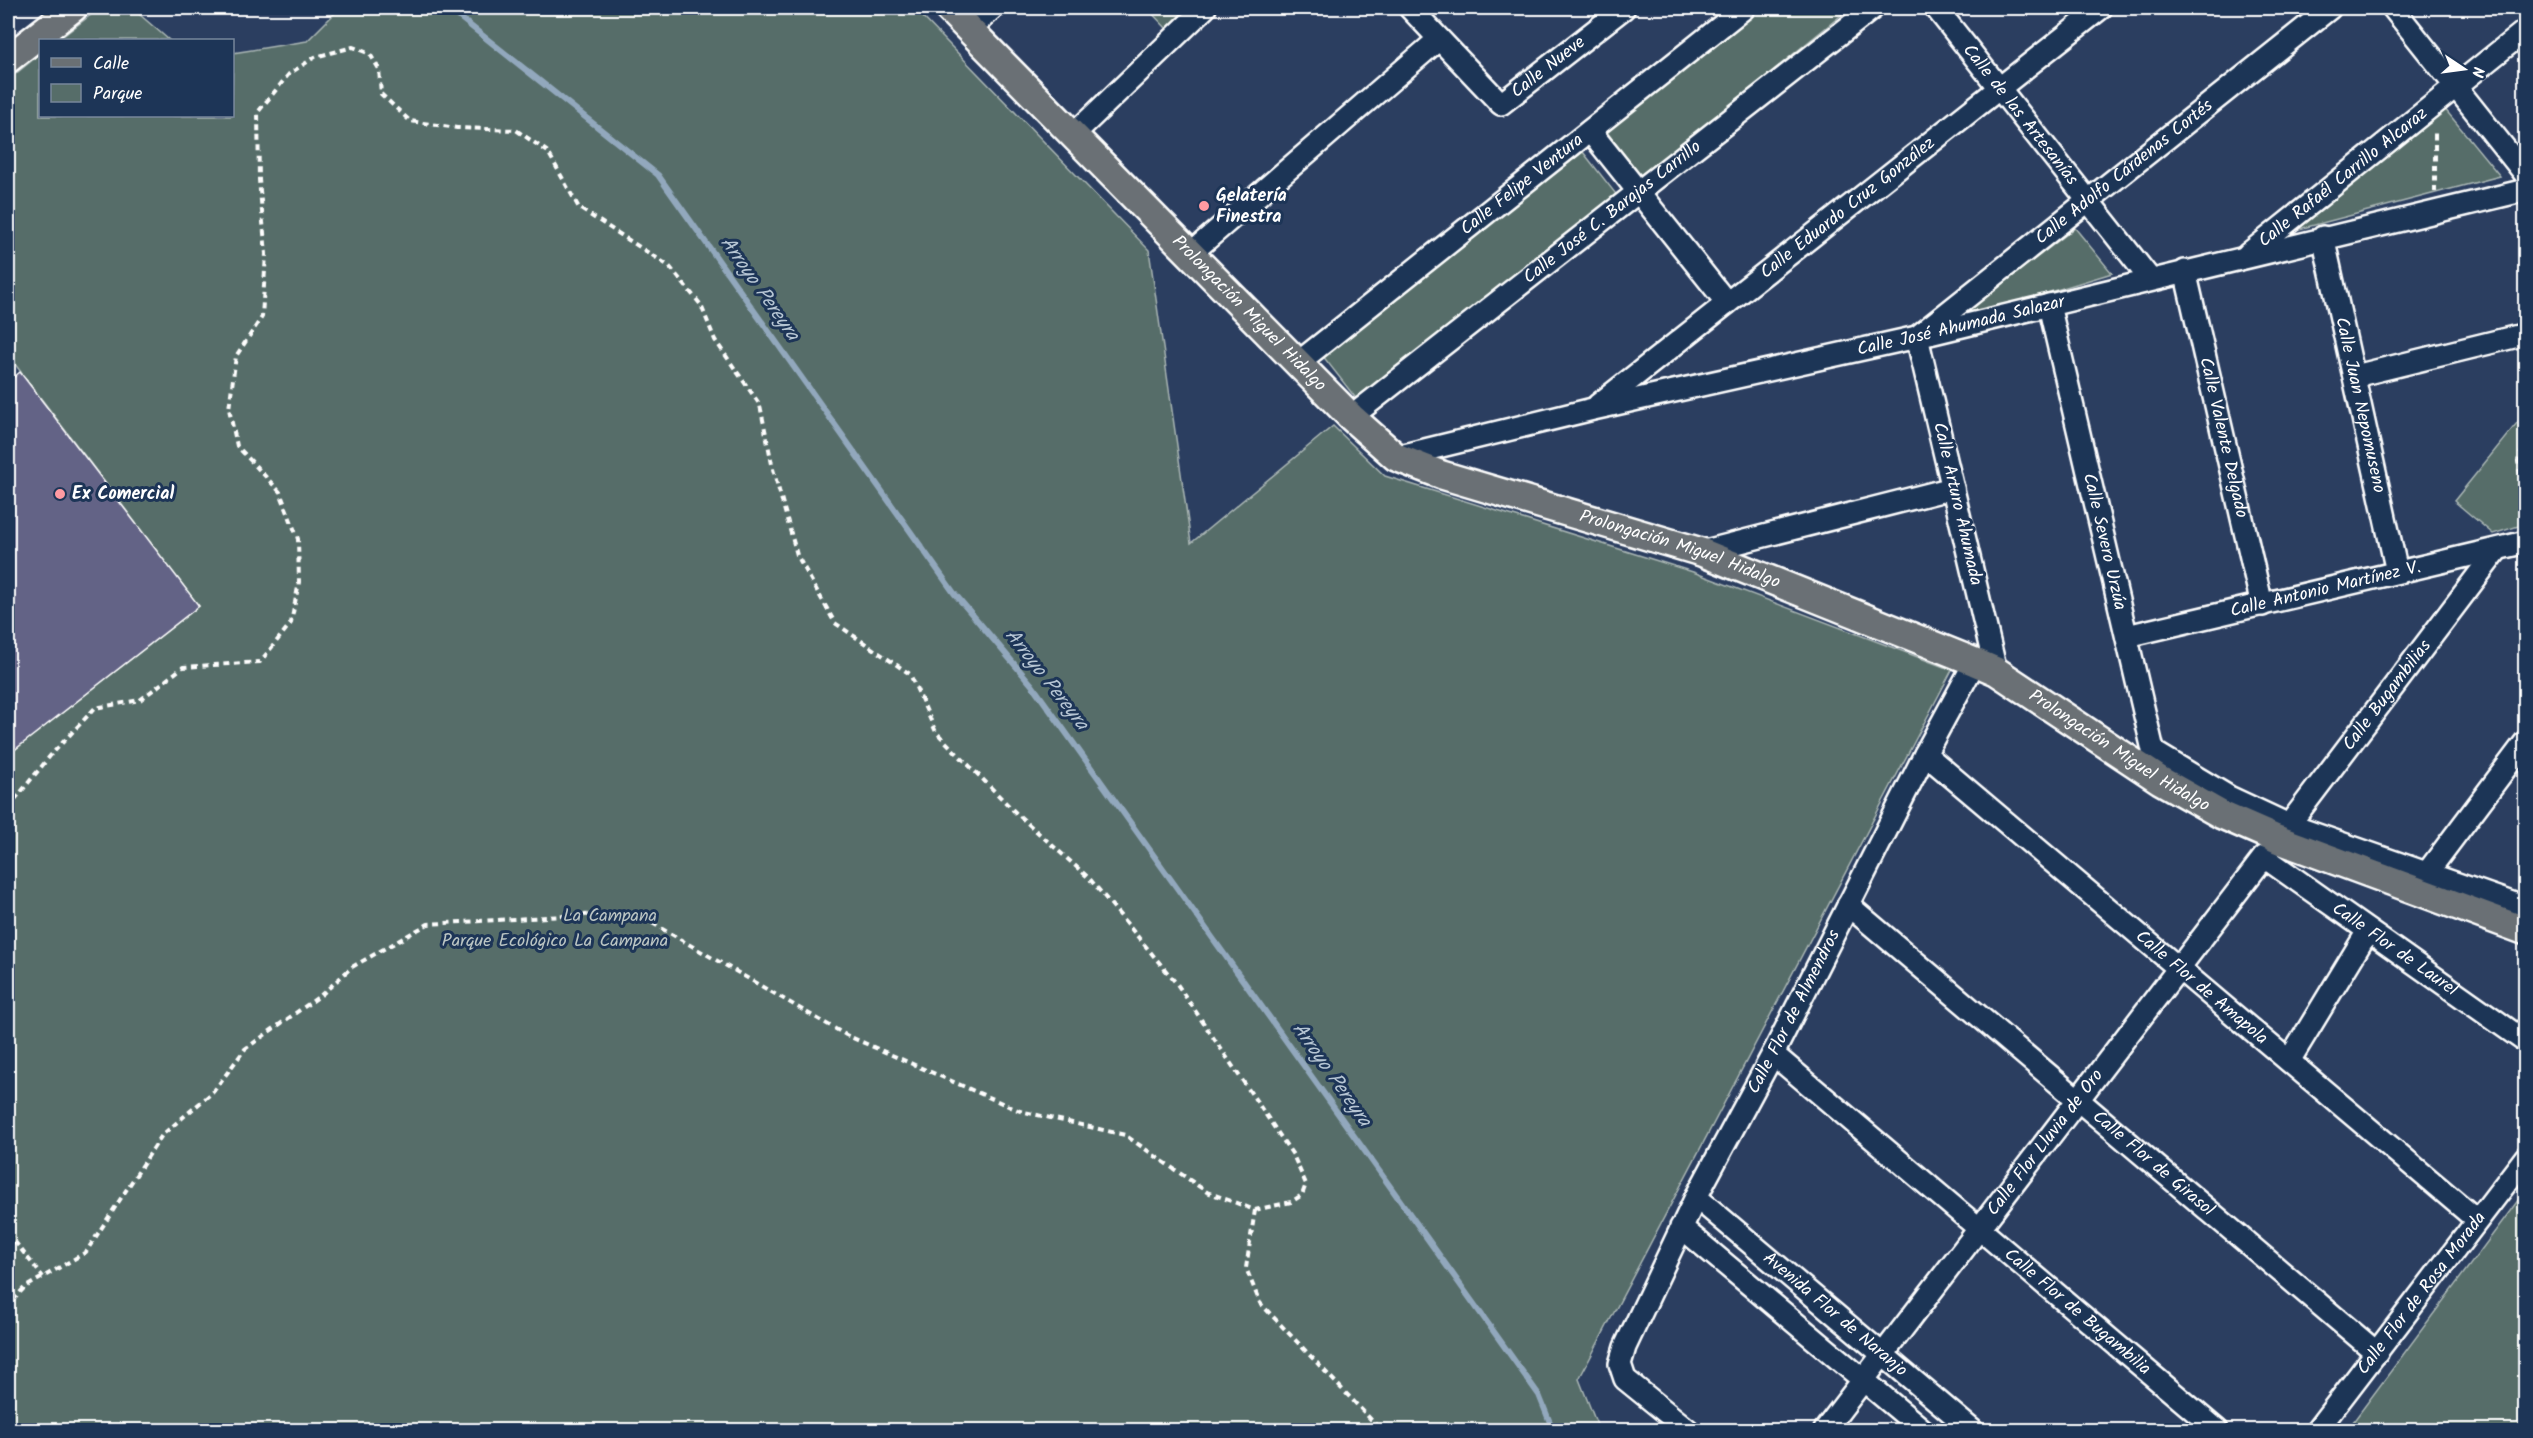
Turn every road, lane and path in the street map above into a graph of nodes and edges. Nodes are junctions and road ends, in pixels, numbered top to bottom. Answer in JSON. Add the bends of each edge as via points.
{"nodes":[{"id":1,"x":73,"y":8,"type":"edge"},
{"id":2,"x":948,"y":8,"type":"edge"},
{"id":3,"x":993,"y":8,"type":"edge"},
{"id":4,"x":1205,"y":8,"type":"edge"},
{"id":5,"x":1410,"y":8,"type":"edge"},
{"id":6,"x":1744,"y":8,"type":"edge"},
{"id":7,"x":1873,"y":8,"type":"edge"},
{"id":8,"x":1936,"y":8,"type":"edge"},
{"id":9,"x":2101,"y":8,"type":"edge"},
{"id":10,"x":2330,"y":8,"type":"edge"},
{"id":11,"x":2393,"y":8,"type":"edge"},
{"id":12,"x":1613,"y":11,"type":"edge"},
{"id":13,"x":969,"y":30,"type":"junction"},
{"id":14,"x":2526,"y":30,"type":"edge"},
{"id":15,"x":1439,"y":39,"type":"junction"},
{"id":16,"x":8,"y":59,"type":"edge"},
{"id":17,"x":2455,"y":86,"type":"junction"},
{"id":18,"x":2000,"y":88,"type":"junction"},
{"id":19,"x":2435,"y":103,"type":"junction"},
{"id":20,"x":1590,"y":130,"type":"junction"},
{"id":21,"x":1072,"y":136,"type":"junction"},
{"id":22,"x":2526,"y":175,"type":"edge"},
{"id":23,"x":2526,"y":190,"type":"edge"},
{"id":24,"x":1638,"y":192,"type":"junction"},
{"id":25,"x":2088,"y":201,"type":"junction"},
{"id":26,"x":2435,"y":211,"type":"junction"},
{"id":27,"x":2323,"y":237,"type":"junction"},
{"id":28,"x":1191,"y":253,"type":"junction"},
{"id":29,"x":2242,"y":258,"type":"junction"},
{"id":30,"x":2185,"y":271,"type":"junction"},
{"id":31,"x":2150,"y":279,"type":"junction"},
{"id":32,"x":1727,"y":303,"type":"junction"},
{"id":33,"x":2049,"y":304,"type":"junction"},
{"id":34,"x":2526,"y":334,"type":"edge"},
{"id":35,"x":1917,"y":337,"type":"junction"},
{"id":36,"x":1299,"y":362,"type":"junction"},
{"id":37,"x":2355,"y":376,"type":"junction"},
{"id":38,"x":1593,"y":409,"type":"junction"},
{"id":39,"x":1351,"y":417,"type":"junction"},
{"id":40,"x":2526,"y":439,"type":"edge"},
{"id":41,"x":1396,"y":457,"type":"junction"},
{"id":42,"x":1953,"y":488,"type":"junction"},
{"id":43,"x":2526,"y":513,"type":"edge"},
{"id":44,"x":2526,"y":542,"type":"edge"},
{"id":45,"x":2497,"y":550,"type":"junction"},
{"id":46,"x":1701,"y":552,"type":"junction"},
{"id":47,"x":2397,"y":572,"type":"junction"},
{"id":48,"x":2262,"y":605,"type":"junction"},
{"id":49,"x":2127,"y":636,"type":"junction"},
{"id":50,"x":1986,"y":666,"type":"junction"},
{"id":51,"x":2526,"y":741,"type":"edge"},
{"id":52,"x":2154,"y":752,"type":"junction"},
{"id":53,"x":1925,"y":754,"type":"junction"},
{"id":54,"x":2160,"y":780,"type":"junction"},
{"id":55,"x":8,"y":808,"type":"edge"},
{"id":56,"x":2277,"y":840,"type":"junction"},
{"id":57,"x":2420,"y":882,"type":"junction"},
{"id":58,"x":1848,"y":905,"type":"junction"},
{"id":59,"x":2526,"y":908,"type":"edge"},
{"id":60,"x":2368,"y":931,"type":"junction"},
{"id":61,"x":2526,"y":931,"type":"edge"},
{"id":62,"x":2179,"y":968,"type":"junction"},
{"id":63,"x":2526,"y":1042,"type":"edge"},
{"id":64,"x":1773,"y":1054,"type":"junction"},
{"id":65,"x":2289,"y":1061,"type":"junction"},
{"id":66,"x":2078,"y":1099,"type":"junction"},
{"id":67,"x":2526,"y":1157,"type":"edge"},
{"id":68,"x":1696,"y":1197,"type":"junction"},
{"id":69,"x":1255,"y":1210,"type":"junction"},
{"id":70,"x":2477,"y":1220,"type":"junction"},
{"id":71,"x":1681,"y":1227,"type":"junction"},
{"id":72,"x":1979,"y":1229,"type":"junction"},
{"id":73,"x":8,"y":1233,"type":"edge"},
{"id":74,"x":43,"y":1277,"type":"junction"},
{"id":75,"x":8,"y":1306,"type":"edge"},
{"id":76,"x":2377,"y":1353,"type":"junction"},
{"id":77,"x":1883,"y":1355,"type":"junction"},
{"id":78,"x":1863,"y":1381,"type":"junction"},
{"id":79,"x":1381,"y":1431,"type":"edge"},
{"id":80,"x":1688,"y":1431,"type":"edge"},
{"id":81,"x":1825,"y":1431,"type":"edge"},
{"id":82,"x":1923,"y":1431,"type":"edge"},
{"id":83,"x":1972,"y":1431,"type":"edge"},
{"id":84,"x":2217,"y":1431,"type":"edge"},
{"id":85,"x":2317,"y":1431,"type":"edge"}],
"edges":[{"from":1,"to":16,"type":"main road"},
{"from":2,"to":13,"type":"main road","name":"Prolongación Miguel Hidalgo"},
{"from":3,"to":13,"type":"street"},
{"from":4,"to":21,"type":"street"},
{"from":5,"to":15,"type":"street"},
{"from":6,"to":20,"type":"street","name":"Calle Felipe Ventura"},
{"from":7,"to":24,"type":"street","name":"Calle José C. Barajas Carrillo"},
{"from":8,"to":18,"type":"street","name":"Calle de las Artesanías"},
{"from":9,"to":18,"type":"street","name":"Calle Eduardo Cruz González"},
{"from":10,"to":25,"type":"street","name":"Calle Adolfo Cárdenas Cortés"},
{"from":11,"to":17,"type":"street"},
{"from":12,"to":15,"type":"street","name":"Calle Nueve","via":[[1501,104]]},
{"from":13,"to":21,"type":"main road","name":"Prolongación Miguel Hidalgo"},
{"from":14,"to":17,"type":"street","name":"Calle Rafaél Carrillo Alcaraz"},
{"from":15,"to":28,"type":"street"},
{"from":17,"to":19,"type":"street","name":"Calle Rafaél Carrillo Alcaraz"},
{"from":17,"to":22,"type":"street"},
{"from":18,"to":25,"type":"street","name":"Calle de las Artesanías"},
{"from":18,"to":32,"type":"street","name":"Calle Eduardo Cruz González"},
{"from":19,"to":26,"type":"path"},
{"from":19,"to":29,"type":"street","name":"Calle Rafaél Carrillo Alcaraz"},
{"from":20,"to":24,"type":"street"},
{"from":20,"to":36,"type":"street","name":"Calle Felipe Ventura"},
{"from":21,"to":28,"type":"main road","name":"Prolongación Miguel Hidalgo"},
{"from":23,"to":26,"type":"street","name":"Calle José Ahumada Salazar"},
{"from":24,"to":32,"type":"street"},
{"from":24,"to":39,"type":"street","name":"Calle José C. Barajas Carrillo"},
{"from":25,"to":31,"type":"street","name":"Calle de las Artesanías"},
{"from":25,"to":35,"type":"street","name":"Calle Adolfo Cárdenas Cortés"},
{"from":26,"to":27,"type":"street","name":"Calle José Ahumada Salazar"},
{"from":27,"to":29,"type":"street","name":"Calle José Ahumada Salazar"},
{"from":27,"to":37,"type":"street","name":"Calle Juan Nepomuseno"},
{"from":28,"to":36,"type":"main road","name":"Prolongación Miguel Hidalgo"},
{"from":29,"to":30,"type":"street","name":"Calle José Ahumada Salazar"},
{"from":30,"to":31,"type":"street","name":"Calle José Ahumada Salazar"},
{"from":30,"to":48,"type":"street","name":"Calle Valente Delgado"},
{"from":31,"to":33,"type":"street","name":"Calle José Ahumada Salazar"},
{"from":32,"to":38,"type":"street","name":"Calle Eduardo Cruz González"},
{"from":33,"to":35,"type":"street","name":"Calle José Ahumada Salazar"},
{"from":33,"to":49,"type":"street","name":"Calle Severo Urzúa"},
{"from":34,"to":37,"type":"street"},
{"from":35,"to":38,"type":"street","name":"Calle José Ahumada Salazar"},
{"from":35,"to":42,"type":"street","name":"Calle Arturo Ahumada"},
{"from":36,"to":39,"type":"main road","name":"Prolongación Miguel Hidalgo"},
{"from":37,"to":47,"type":"street","name":"Calle Juan Nepomuseno"},
{"from":38,"to":41,"type":"street","name":"Calle José Ahumada Salazar"},
{"from":39,"to":41,"type":"main road","name":"Prolongación Miguel Hidalgo"},
{"from":40,"to":43,"type":"path","via":[[2518,461]]},
{"from":41,"to":46,"type":"main road","name":"Prolongación Miguel Hidalgo","via":[[1442,475]]},
{"from":42,"to":46,"type":"street"},
{"from":42,"to":50,"type":"street","name":"Calle Arturo Ahumada"},
{"from":44,"to":45,"type":"street","name":"Calle Antonio Martínez V."},
{"from":45,"to":47,"type":"street","name":"Calle Antonio Martínez V."},
{"from":45,"to":56,"type":"street","name":"Calle Bugambilias"},
{"from":46,"to":50,"type":"main road","name":"Prolongación Miguel Hidalgo"},
{"from":47,"to":48,"type":"street","name":"Calle Antonio Martínez V."},
{"from":48,"to":49,"type":"street","name":"Calle Antonio Martínez V."},
{"from":49,"to":52,"type":"street","name":"Calle Severo Urzúa"},
{"from":50,"to":53,"type":"street","name":"Calle Flor de Almendros"},
{"from":50,"to":54,"type":"main road","name":"Prolongación Miguel Hidalgo"},
{"from":51,"to":57,"type":"street"},
{"from":52,"to":54,"type":"street","name":"Calle Severo Urzúa"},
{"from":52,"to":56,"type":"street","name":"Calle Flor de Laurel","via":[[2229,797]]},
{"from":53,"to":58,"type":"street","name":"Calle Flor de Almendros"},
{"from":53,"to":62,"type":"street","name":"Calle Flor de Amapola"},
{"from":54,"to":56,"type":"main road","name":"Prolongación Miguel Hidalgo"},
{"from":55,"to":69,"type":"path","via":[[95,708],[140,700],[183,667],[261,662],[291,623],[299,582],[298,539],[280,492],[237,446],[229,409],[236,356],[262,317],[266,254],[258,112],[289,74],[315,57],[353,46],[369,54],[379,69],[381,94],[410,121],[457,129],[516,130],[548,152],[579,208],[669,266],[701,305],[715,340],[760,405],[797,555],[835,623],[910,674],[936,732],[1016,813],[1089,878],[1177,984],[1293,1155],[1306,1184],[1302,1196]]},
{"from":56,"to":57,"type":"main road","name":"Prolongación Miguel Hidalgo"},
{"from":56,"to":60,"type":"street","name":"Calle Flor de Laurel"},
{"from":56,"to":62,"type":"street","name":"Calle Flor Lluvia de Oro"},
{"from":57,"to":59,"type":"street"},
{"from":57,"to":61,"type":"main road","name":"Prolongación Miguel Hidalgo"},
{"from":58,"to":64,"type":"street","name":"Calle Flor de Almendros"},
{"from":58,"to":66,"type":"street","name":"Calle Flor de Girasol"},
{"from":60,"to":63,"type":"street","name":"Calle Flor de Laurel"},
{"from":60,"to":65,"type":"street"},
{"from":62,"to":65,"type":"street","name":"Calle Flor de Amapola"},
{"from":62,"to":66,"type":"street","name":"Calle Flor Lluvia de Oro"},
{"from":64,"to":68,"type":"street","name":"Calle Flor de Almendros"},
{"from":64,"to":72,"type":"street","name":"Calle Flor de Bugambilia"},
{"from":65,"to":70,"type":"street","name":"Calle Flor de Amapola"},
{"from":66,"to":72,"type":"street","name":"Calle Flor Lluvia de Oro"},
{"from":66,"to":76,"type":"street","name":"Calle Flor de Girasol"},
{"from":67,"to":70,"type":"street","name":"Calle Flor de Rosa Morada"},
{"from":68,"to":71,"type":"street","name":"Calle Flor de Almendros"},
{"from":68,"to":77,"type":"street","name":"Avenida Flor de Naranjo"},
{"from":69,"to":74,"type":"path","via":[[1207,1191],[1125,1135],[1020,1111],[846,1035],[633,912],[428,924],[352,968],[245,1049],[213,1092],[162,1135],[86,1251]]},
{"from":69,"to":79,"type":"path","via":[[1246,1269],[1260,1303]]},
{"from":70,"to":76,"type":"street","name":"Calle Flor de Rosa Morada"},
{"from":71,"to":78,"type":"street","name":"Avenida Flor de Naranjo"},
{"from":71,"to":80,"type":"street","name":"Calle Flor de Almendros","via":[[1620,1364],[1625,1379]]},
{"from":72,"to":77,"type":"street","name":"Calle Flor Lluvia de Oro"},
{"from":72,"to":84,"type":"street","name":"Calle Flor de Bugambilia"},
{"from":73,"to":74,"type":"path"},
{"from":74,"to":75,"type":"path","via":[[24,1288]]},
{"from":76,"to":85,"type":"street","name":"Calle Flor de Rosa Morada"},
{"from":77,"to":78,"type":"street","name":"Calle Flor Lluvia de Oro"},
{"from":77,"to":83,"type":"street","name":"Avenida Flor de Naranjo"},
{"from":78,"to":81,"type":"street","name":"Calle Flor Lluvia de Oro"},
{"from":78,"to":82,"type":"street","name":"Avenida Flor de Naranjo"}]}
